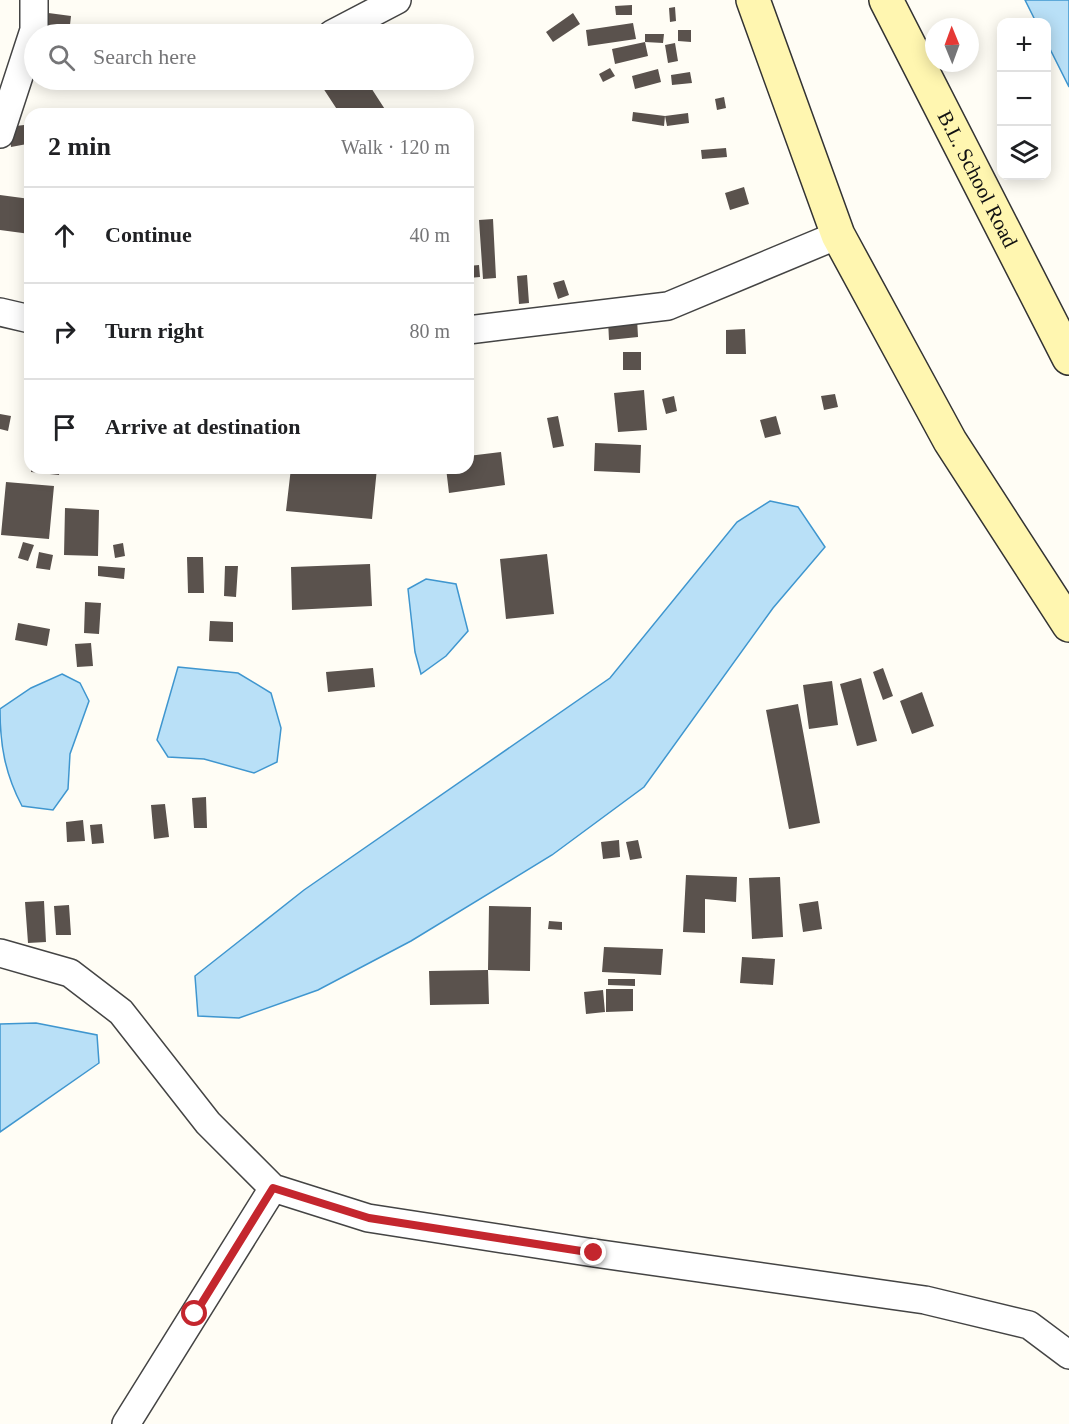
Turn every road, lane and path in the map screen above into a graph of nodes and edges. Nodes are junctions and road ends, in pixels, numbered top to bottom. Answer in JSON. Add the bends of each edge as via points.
{"nodes":[{"id":1,"x":34,"y":0,"type":"edge"},
{"id":2,"x":398,"y":0,"type":"edge"},
{"id":3,"x":753,"y":0,"type":"edge"},
{"id":4,"x":886,"y":0,"type":"edge"},
{"id":5,"x":34,"y":24,"type":"edge"},
{"id":6,"x":351,"y":24,"type":"edge"},
{"id":7,"x":24,"y":61,"type":"edge"},
{"id":8,"x":0,"y":134,"type":"edge"},
{"id":9,"x":838,"y":234,"type":"junction"},
{"id":10,"x":0,"y":312,"type":"edge"},
{"id":11,"x":24,"y":318,"type":"edge"},
{"id":12,"x":474,"y":329,"type":"edge"},
{"id":13,"x":1069,"y":358,"type":"edge"},
{"id":14,"x":1069,"y":625,"type":"edge"},
{"id":15,"x":0,"y":953,"type":"edge"},
{"id":16,"x":273,"y":1188,"type":"junction"},
{"id":17,"x":1069,"y":1355,"type":"edge"},
{"id":18,"x":126,"y":1424,"type":"edge"}],
"edges":[{"from":1,"to":5,"type":"street"},
{"from":2,"to":6,"type":"street"},
{"from":3,"to":9,"type":"street"},
{"from":4,"to":13,"type":"street","name":"B.L. School Road"},
{"from":7,"to":8,"type":"street"},
{"from":9,"to":12,"type":"street","via":[[668,306]]},
{"from":9,"to":14,"type":"street","via":[[950,441]]},
{"from":10,"to":11,"type":"street"},
{"from":15,"to":16,"type":"street","via":[[70,973],[121,1012],[208,1123]]},
{"from":16,"to":17,"type":"street","via":[[369,1218],[925,1300],[1029,1325]]},
{"from":16,"to":18,"type":"street"}]}
